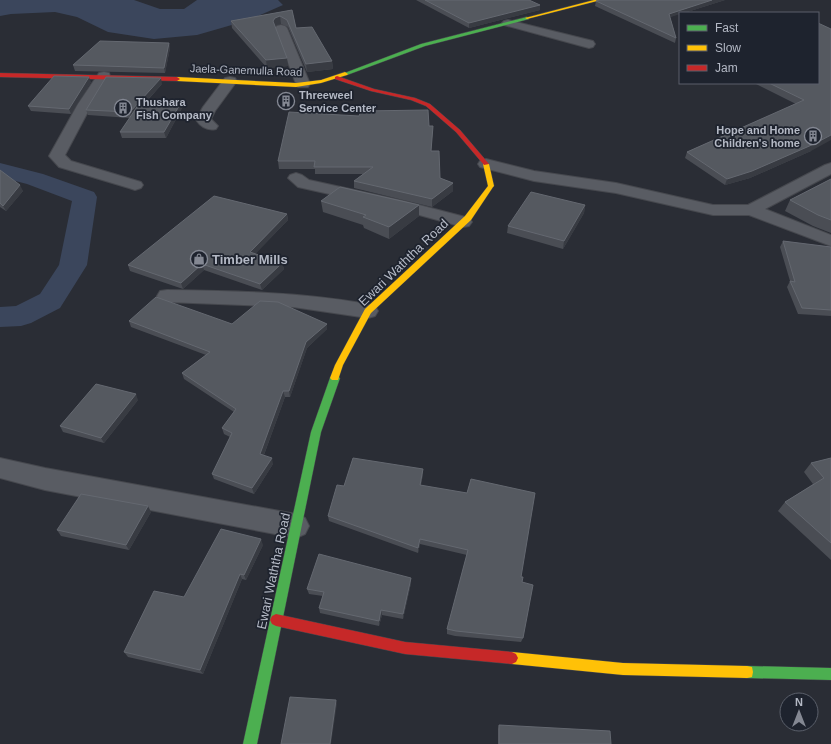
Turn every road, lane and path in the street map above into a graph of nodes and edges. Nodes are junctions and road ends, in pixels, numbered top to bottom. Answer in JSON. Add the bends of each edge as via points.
{"nodes":[{"id":1,"x":599,"y":0,"type":"edge"},
{"id":2,"x":508,"y":23,"type":"junction"},
{"id":3,"x":281,"y":28,"type":"edge"},
{"id":4,"x":589,"y":44,"type":"dead end"},
{"id":5,"x":0,"y":75,"type":"edge"},
{"id":6,"x":104,"y":76,"type":"junction"},
{"id":7,"x":337,"y":78,"type":"junction"},
{"id":8,"x":230,"y":81,"type":"junction"},
{"id":9,"x":303,"y":84,"type":"junction"},
{"id":10,"x":211,"y":126,"type":"dead end"},
{"id":11,"x":486,"y":164,"type":"junction"},
{"id":12,"x":831,"y":168,"type":"edge"},
{"id":13,"x":296,"y":178,"type":"dead end"},
{"id":14,"x":135,"y":185,"type":"dead end"},
{"id":15,"x":751,"y":210,"type":"junction"},
{"id":16,"x":463,"y":222,"type":"junction"},
{"id":17,"x":831,"y":241,"type":"edge"},
{"id":18,"x":167,"y":296,"type":"dead end"},
{"id":19,"x":368,"y":311,"type":"junction"},
{"id":20,"x":0,"y":468,"type":"edge"},
{"id":21,"x":296,"y":526,"type":"junction"},
{"id":22,"x":276,"y":620,"type":"junction"},
{"id":23,"x":831,"y":674,"type":"edge"},
{"id":24,"x":250,"y":744,"type":"edge"}],
"edges":[{"from":1,"to":2,"type":"street","name":"Jaela-Ganemulla Road"},
{"from":2,"to":4,"type":"street"},
{"from":2,"to":7,"type":"street","name":"Jaela-Ganemulla Road","via":[[405,50]]},
{"from":3,"to":9,"type":"street"},
{"from":5,"to":6,"type":"street","name":"Jaela-Ganemulla Road"},
{"from":6,"to":8,"type":"street","name":"Jaela-Ganemulla Road"},
{"from":6,"to":14,"type":"street","via":[[57,156],[65,164]]},
{"from":7,"to":9,"type":"street","name":"Jaela-Ganemulla Road"},
{"from":7,"to":11,"type":"street","name":"Ewari Waththa Road","via":[[428,105],[458,131]]},
{"from":8,"to":9,"type":"street","name":"Jaela-Ganemulla Road"},
{"from":8,"to":10,"type":"street","via":[[203,120]]},
{"from":11,"to":15,"type":"street","via":[[534,176],[616,188],[713,210]]},
{"from":11,"to":16,"type":"street","name":"Ewari Waththa Road","via":[[491,186]]},
{"from":12,"to":15,"type":"street"},
{"from":13,"to":16,"type":"street","via":[[304,184],[377,199]]},
{"from":15,"to":17,"type":"street"},
{"from":16,"to":19,"type":"street","name":"Ewari Waththa Road"},
{"from":18,"to":19,"type":"street","via":[[281,299],[336,304]]},
{"from":19,"to":21,"type":"street","name":"Ewari Waththa Road","via":[[339,366],[316,432]]},
{"from":20,"to":21,"type":"street","via":[[45,479]]},
{"from":21,"to":22,"type":"street","name":"Ewari Waththa Road"},
{"from":22,"to":23,"type":"street","via":[[405,648],[623,669]]},
{"from":22,"to":24,"type":"street","name":"Ewari Waththa Road"}]}
